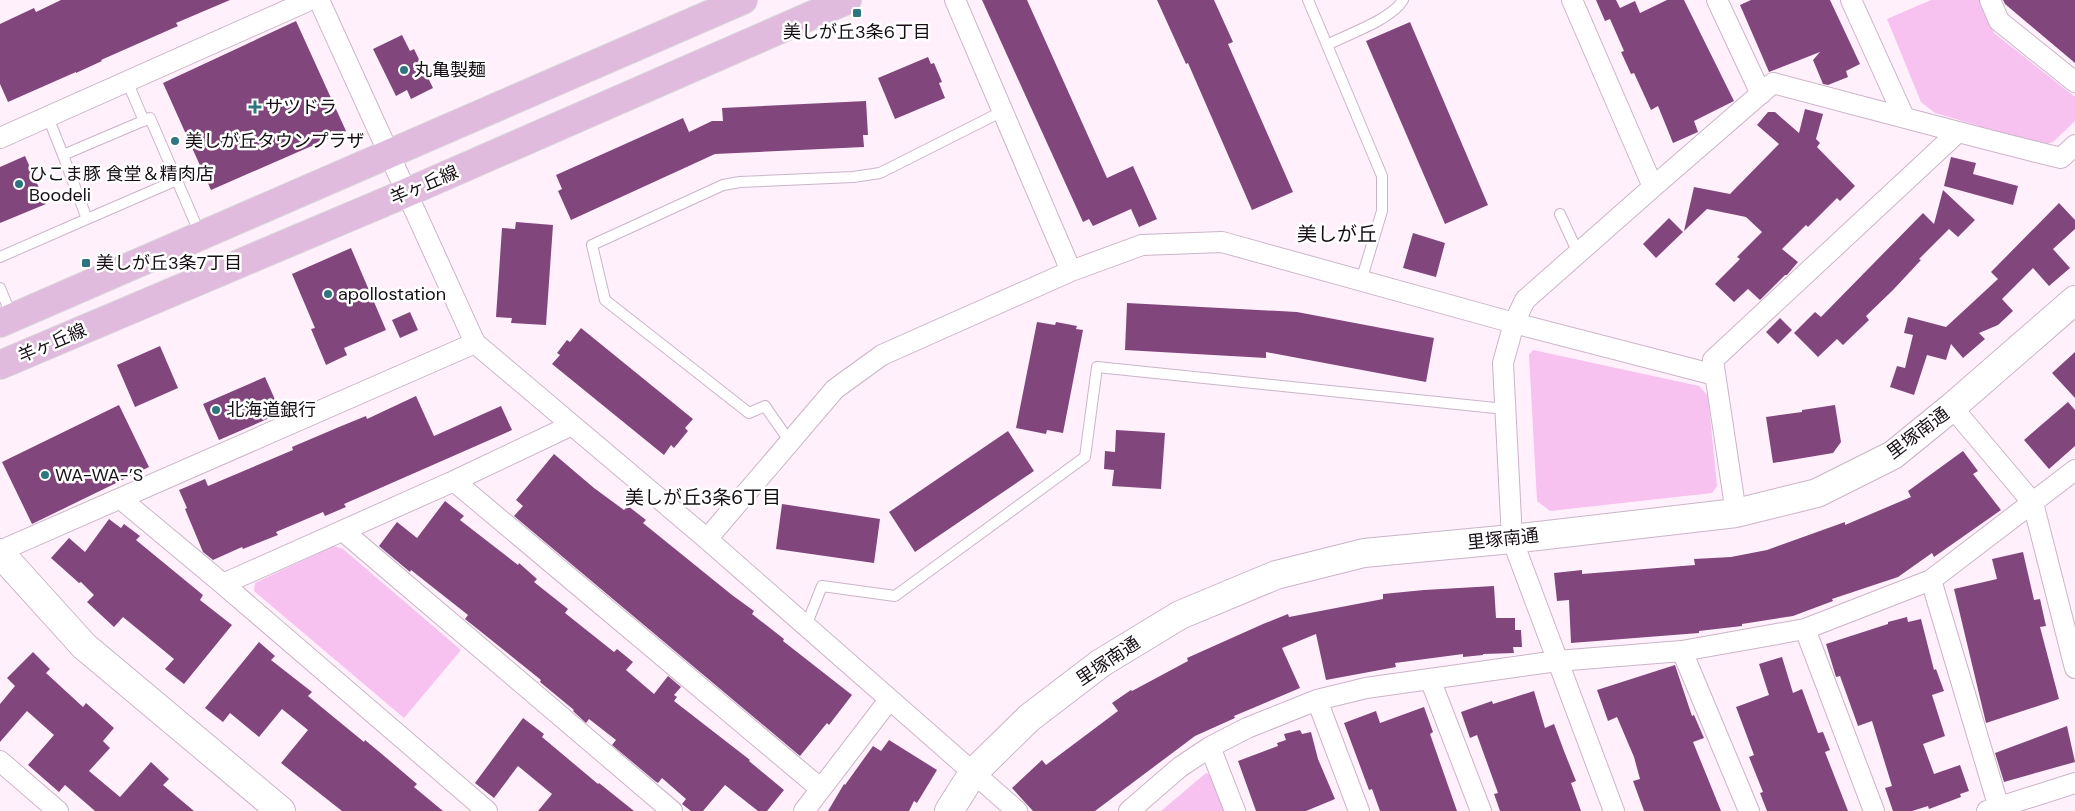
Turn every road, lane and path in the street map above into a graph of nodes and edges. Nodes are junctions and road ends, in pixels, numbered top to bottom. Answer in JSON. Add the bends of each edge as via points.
{"nodes":[{"id":1,"x":310,"y":0,"type":"edge"},
{"id":2,"x":319,"y":0,"type":"edge"},
{"id":3,"x":743,"y":0,"type":"edge"},
{"id":4,"x":847,"y":0,"type":"edge"},
{"id":5,"x":955,"y":0,"type":"edge"},
{"id":6,"x":1308,"y":0,"type":"edge"},
{"id":7,"x":1403,"y":0,"type":"edge"},
{"id":8,"x":1572,"y":0,"type":"edge"},
{"id":9,"x":1717,"y":0,"type":"edge"},
{"id":10,"x":1852,"y":0,"type":"edge"},
{"id":11,"x":1990,"y":0,"type":"edge"},
{"id":12,"x":1327,"y":45,"type":"junction"},
{"id":13,"x":127,"y":81,"type":"junction"},
{"id":14,"x":2075,"y":82,"type":"edge"},
{"id":15,"x":1761,"y":94,"type":"junction"},
{"id":16,"x":1003,"y":111,"type":"junction"},
{"id":17,"x":48,"y":117,"type":"junction"},
{"id":18,"x":1904,"y":117,"type":"junction"},
{"id":19,"x":144,"y":121,"type":"junction"},
{"id":20,"x":1957,"y":133,"type":"junction"},
{"id":21,"x":0,"y":138,"type":"edge"},
{"id":22,"x":2075,"y":145,"type":"edge"},
{"id":23,"x":63,"y":155,"type":"junction"},
{"id":24,"x":388,"y":155,"type":"junction"},
{"id":25,"x":177,"y":180,"type":"junction"},
{"id":26,"x":1653,"y":187,"type":"junction"},
{"id":27,"x":406,"y":193,"type":"junction"},
{"id":28,"x":1560,"y":214,"type":"dead end"},
{"id":29,"x":87,"y":219,"type":"junction"},
{"id":30,"x":201,"y":237,"type":"junction"},
{"id":31,"x":1578,"y":253,"type":"junction"},
{"id":32,"x":0,"y":257,"type":"edge"},
{"id":33,"x":1071,"y":271,"type":"junction"},
{"id":34,"x":1361,"y":281,"type":"junction"},
{"id":35,"x":0,"y":288,"type":"edge"},
{"id":36,"x":2075,"y":300,"type":"edge"},
{"id":37,"x":6,"y":321,"type":"edge"},
{"id":38,"x":1514,"y":323,"type":"junction"},
{"id":39,"x":475,"y":343,"type":"junction"},
{"id":40,"x":0,"y":365,"type":"edge"},
{"id":41,"x":1715,"y":375,"type":"junction"},
{"id":42,"x":1952,"y":407,"type":"junction"},
{"id":43,"x":1505,"y":409,"type":"junction"},
{"id":44,"x":572,"y":425,"type":"junction"},
{"id":45,"x":790,"y":442,"type":"junction"},
{"id":46,"x":2075,"y":470,"type":"edge"},
{"id":47,"x":454,"y":481,"type":"junction"},
{"id":48,"x":121,"y":500,"type":"junction"},
{"id":49,"x":2033,"y":503,"type":"junction"},
{"id":50,"x":1736,"y":513,"type":"junction"},
{"id":51,"x":343,"y":531,"type":"junction"},
{"id":52,"x":707,"y":539,"type":"junction"},
{"id":53,"x":1512,"y":539,"type":"junction"},
{"id":54,"x":0,"y":552,"type":"edge"},
{"id":55,"x":1931,"y":580,"type":"junction"},
{"id":56,"x":223,"y":584,"type":"junction"},
{"id":57,"x":806,"y":626,"type":"junction"},
{"id":58,"x":1805,"y":629,"type":"junction"},
{"id":59,"x":1682,"y":651,"type":"junction"},
{"id":60,"x":1557,"y":661,"type":"junction"},
{"id":61,"x":2075,"y":668,"type":"edge"},
{"id":62,"x":1430,"y":679,"type":"junction"},
{"id":63,"x":890,"y":700,"type":"junction"},
{"id":64,"x":1317,"y":700,"type":"junction"},
{"id":65,"x":1210,"y":747,"type":"junction"},
{"id":66,"x":0,"y":761,"type":"edge"},
{"id":67,"x":973,"y":773,"type":"junction"},
{"id":68,"x":2075,"y":783,"type":"edge"},
{"id":69,"x":821,"y":789,"type":"junction"},
{"id":70,"x":1993,"y":809,"type":"edge"},
{"id":71,"x":58,"y":811,"type":"edge"},
{"id":72,"x":281,"y":811,"type":"edge"},
{"id":73,"x":486,"y":811,"type":"edge"},
{"id":74,"x":672,"y":811,"type":"edge"},
{"id":75,"x":804,"y":811,"type":"edge"},
{"id":76,"x":949,"y":811,"type":"edge"},
{"id":77,"x":1017,"y":811,"type":"edge"},
{"id":78,"x":1129,"y":811,"type":"edge"},
{"id":79,"x":1235,"y":811,"type":"edge"},
{"id":80,"x":1359,"y":811,"type":"edge"},
{"id":81,"x":1481,"y":811,"type":"edge"},
{"id":82,"x":1614,"y":811,"type":"edge"},
{"id":83,"x":1749,"y":811,"type":"edge"},
{"id":84,"x":1874,"y":811,"type":"edge"}],
"edges":[{"from":1,"to":13,"type":"street"},
{"from":2,"to":24,"type":"street"},
{"from":3,"to":24,"type":"main road"},
{"from":4,"to":27,"type":"main road","name":"羊ヶ丘線"},
{"from":5,"to":16,"type":"street"},
{"from":6,"to":12,"type":"lane"},
{"from":7,"to":12,"type":"lane","via":[[1399,7],[1379,19]]},
{"from":8,"to":26,"type":"street"},
{"from":9,"to":15,"type":"street"},
{"from":10,"to":18,"type":"street"},
{"from":11,"to":14,"type":"street","via":[[1999,21]]},
{"from":12,"to":34,"type":"lane","via":[[1382,176],[1382,212]]},
{"from":13,"to":17,"type":"street"},
{"from":13,"to":19,"type":"lane"},
{"from":15,"to":18,"type":"street","via":[[1773,83]]},
{"from":15,"to":26,"type":"street"},
{"from":16,"to":33,"type":"street"},
{"from":16,"to":45,"type":"lane","via":[[880,173],[853,178],[723,185],[592,245],[605,300],[749,413],[765,406]]},
{"from":17,"to":21,"type":"street"},
{"from":17,"to":23,"type":"lane"},
{"from":18,"to":20,"type":"street"},
{"from":19,"to":23,"type":"lane"},
{"from":19,"to":25,"type":"lane","via":[[150,118]]},
{"from":20,"to":22,"type":"street","via":[[2061,158]]},
{"from":20,"to":41,"type":"street","via":[[1714,360]]},
{"from":23,"to":29,"type":"lane"},
{"from":24,"to":27,"type":"street"},
{"from":24,"to":30,"type":"main road"},
{"from":25,"to":29,"type":"lane"},
{"from":25,"to":30,"type":"lane"},
{"from":26,"to":31,"type":"street"},
{"from":27,"to":39,"type":"street"},
{"from":27,"to":40,"type":"main road","name":"羊ヶ丘線"},
{"from":28,"to":31,"type":"lane"},
{"from":29,"to":32,"type":"lane"},
{"from":30,"to":37,"type":"main road"},
{"from":31,"to":38,"type":"street","via":[[1525,300]]},
{"from":33,"to":34,"type":"street","via":[[1142,245],[1222,242]]},
{"from":33,"to":45,"type":"street","via":[[882,355],[835,389]]},
{"from":34,"to":38,"type":"street"},
{"from":35,"to":37,"type":"lane"},
{"from":36,"to":42,"type":"street","name":"里塚南通"},
{"from":38,"to":41,"type":"street"},
{"from":38,"to":43,"type":"street","via":[[1503,363]]},
{"from":39,"to":44,"type":"street"},
{"from":39,"to":48,"type":"street"},
{"from":41,"to":50,"type":"street"},
{"from":42,"to":49,"type":"street"},
{"from":42,"to":50,"type":"street","name":"里塚南通","via":[[1893,455],[1817,493]]},
{"from":43,"to":53,"type":"street"},
{"from":43,"to":57,"type":"lane","via":[[1097,367],[1085,458],[895,596],[822,586]]},
{"from":44,"to":47,"type":"street"},
{"from":44,"to":52,"type":"street"},
{"from":45,"to":52,"type":"street"},
{"from":46,"to":49,"type":"street"},
{"from":47,"to":51,"type":"street"},
{"from":47,"to":69,"type":"street"},
{"from":48,"to":54,"type":"street"},
{"from":48,"to":56,"type":"street"},
{"from":49,"to":55,"type":"street"},
{"from":49,"to":61,"type":"street"},
{"from":50,"to":53,"type":"street","name":"里塚南通"},
{"from":51,"to":56,"type":"street"},
{"from":51,"to":74,"type":"street"},
{"from":52,"to":57,"type":"street"},
{"from":53,"to":60,"type":"street"},
{"from":53,"to":67,"type":"street","name":"里塚南通","via":[[1364,553],[1276,575],[1180,615],[1094,668],[1029,718]]},
{"from":54,"to":72,"type":"street","via":[[84,646]]},
{"from":55,"to":58,"type":"street"},
{"from":55,"to":70,"type":"street"},
{"from":56,"to":73,"type":"street"},
{"from":57,"to":63,"type":"street"},
{"from":58,"to":59,"type":"street"},
{"from":58,"to":84,"type":"street"},
{"from":59,"to":60,"type":"street"},
{"from":59,"to":83,"type":"street"},
{"from":60,"to":62,"type":"street"},
{"from":60,"to":82,"type":"street"},
{"from":62,"to":64,"type":"street","via":[[1366,688]]},
{"from":62,"to":81,"type":"street"},
{"from":63,"to":67,"type":"street"},
{"from":63,"to":69,"type":"street"},
{"from":64,"to":65,"type":"street","via":[[1247,728]]},
{"from":64,"to":80,"type":"street"},
{"from":65,"to":78,"type":"street","via":[[1180,767]]},
{"from":65,"to":79,"type":"street"},
{"from":66,"to":71,"type":"street"},
{"from":67,"to":76,"type":"street","name":"里塚南通"},
{"from":67,"to":77,"type":"street"},
{"from":68,"to":70,"type":"street"},
{"from":69,"to":75,"type":"street"}]}
